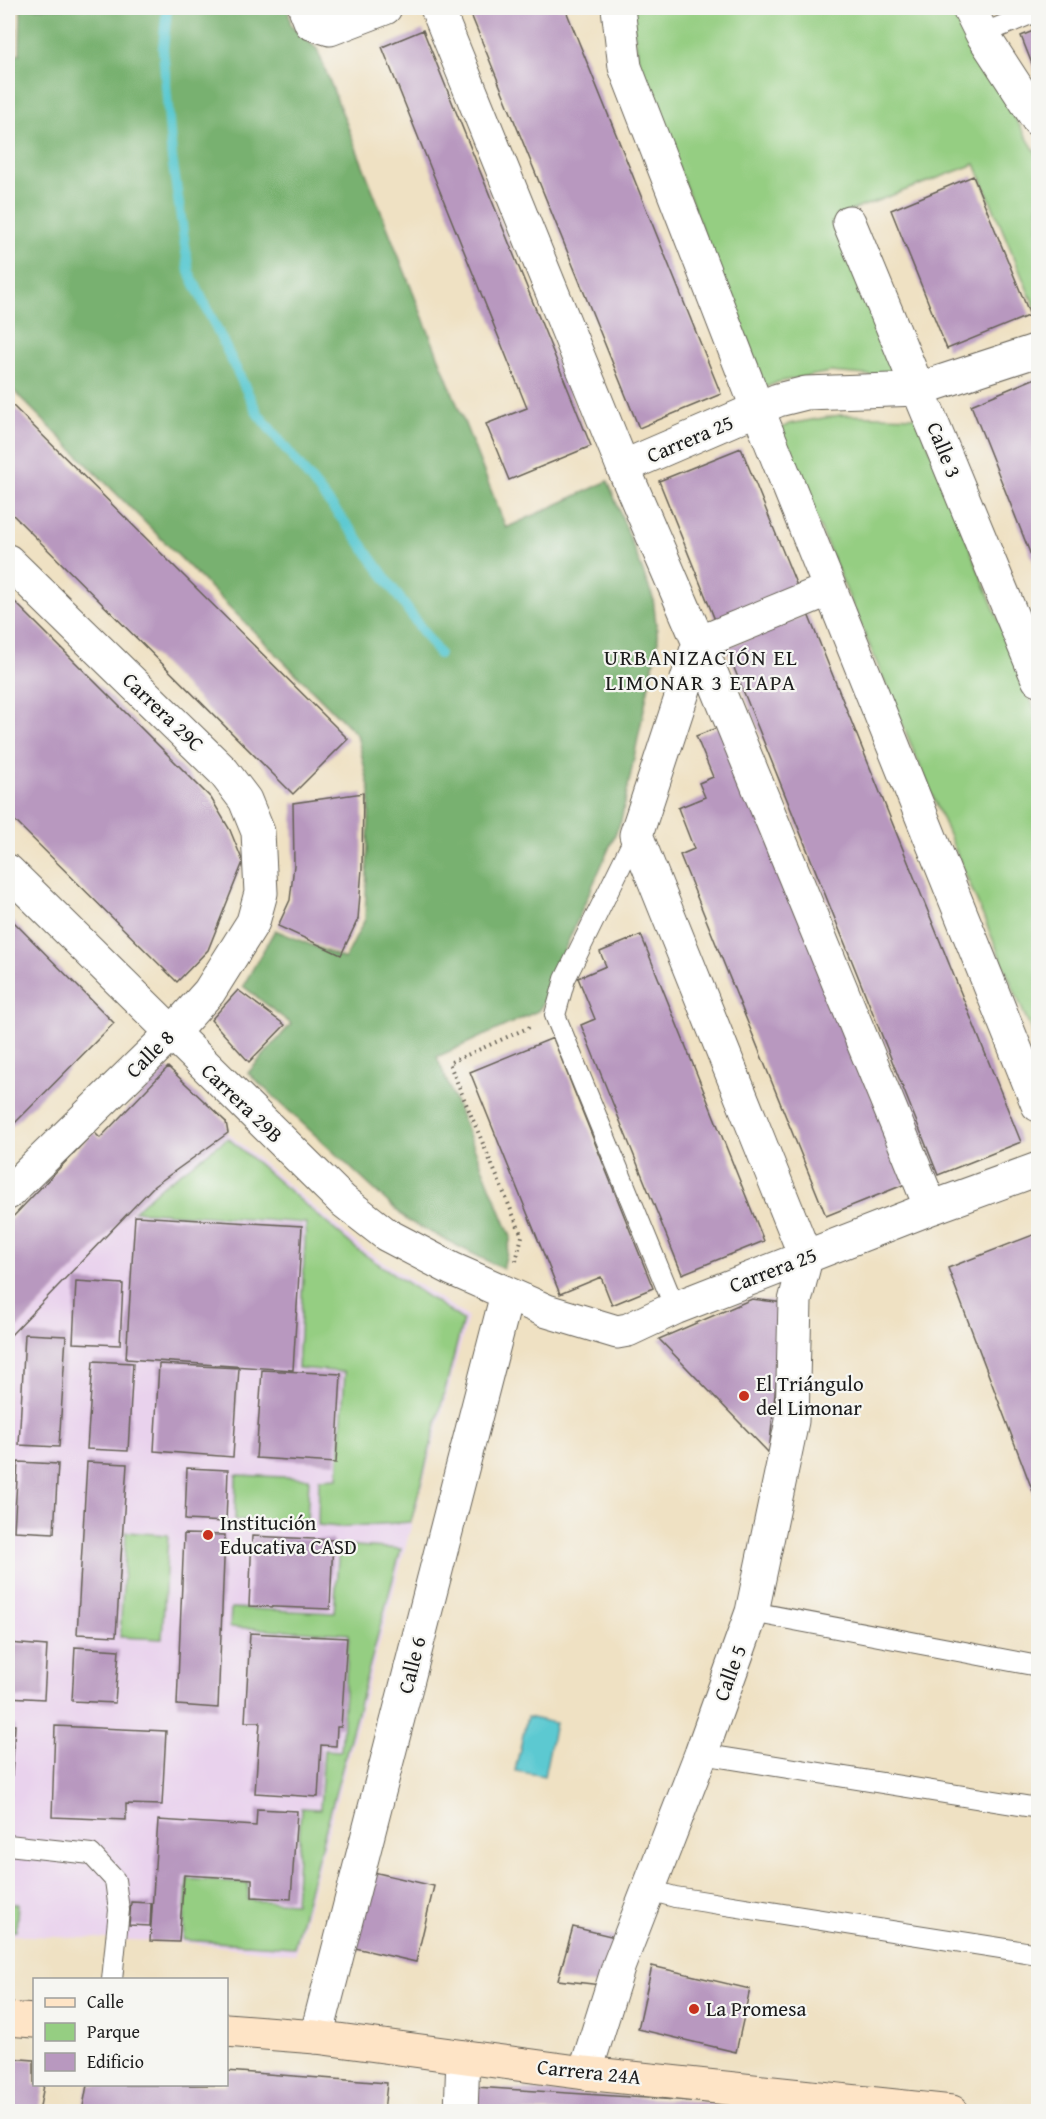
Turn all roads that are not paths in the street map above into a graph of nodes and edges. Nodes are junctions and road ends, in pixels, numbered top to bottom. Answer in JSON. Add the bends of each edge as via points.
{"nodes":[{"id":1,"x":385,"y":8,"type":"edge"},
{"id":2,"x":437,"y":8,"type":"edge"},
{"id":3,"x":618,"y":8,"type":"edge"},
{"id":4,"x":1038,"y":11,"type":"edge"},
{"id":5,"x":308,"y":15,"type":"edge"},
{"id":6,"x":976,"y":21,"type":"edge"},
{"id":7,"x":1038,"y":120,"type":"edge"},
{"id":8,"x":849,"y":222,"type":"dead end"},
{"id":9,"x":1038,"y":350,"type":"edge"},
{"id":10,"x":919,"y":389,"type":"junction"},
{"id":11,"x":758,"y":410,"type":"junction"},
{"id":12,"x":623,"y":467,"type":"junction"},
{"id":13,"x":8,"y":561,"type":"edge"},
{"id":14,"x":830,"y":589,"type":"junction"},
{"id":15,"x":699,"y":643,"type":"junction"},
{"id":16,"x":1038,"y":679,"type":"edge"},
{"id":17,"x":636,"y":835,"type":"junction"},
{"id":18,"x":8,"y":873,"type":"edge"},
{"id":19,"x":261,"y":893,"type":"joint"},
{"id":20,"x":172,"y":1033,"type":"junction"},
{"id":21,"x":1038,"y":1105,"type":"edge"},
{"id":22,"x":1038,"y":1169,"type":"edge"},
{"id":23,"x":8,"y":1193,"type":"edge"},
{"id":24,"x":931,"y":1208,"type":"junction"},
{"id":25,"x":806,"y":1258,"type":"junction"},
{"id":26,"x":507,"y":1294,"type":"junction"},
{"id":27,"x":675,"y":1308,"type":"junction"},
{"id":28,"x":752,"y":1612,"type":"junction"},
{"id":29,"x":1038,"y":1666,"type":"edge"},
{"id":30,"x":701,"y":1754,"type":"junction"},
{"id":31,"x":1038,"y":1808,"type":"edge"},
{"id":32,"x":8,"y":1845,"type":"edge"},
{"id":33,"x":649,"y":1890,"type":"junction"},
{"id":34,"x":1038,"y":1954,"type":"edge"},
{"id":35,"x":112,"y":1978,"type":"edge"},
{"id":36,"x":8,"y":2019,"type":"edge"},
{"id":37,"x":33,"y":2021,"type":"edge"},
{"id":38,"x":228,"y":2030,"type":"edge"},
{"id":39,"x":316,"y":2037,"type":"junction"},
{"id":40,"x":463,"y":2057,"type":"junction"},
{"id":41,"x":585,"y":2073,"type":"junction"},
{"id":42,"x":461,"y":2112,"type":"edge"},
{"id":43,"x":952,"y":2112,"type":"edge"}],
"edges":[{"from":1,"to":5,"type":"street","via":[[330,29]]},
{"from":2,"to":12,"type":"street"},
{"from":3,"to":11,"type":"street","via":[[625,67]]},
{"from":4,"to":6,"type":"lane"},
{"from":6,"to":7,"type":"street"},
{"from":8,"to":10,"type":"street","name":"Calle 3"},
{"from":9,"to":10,"type":"street","name":"Carrera 25"},
{"from":10,"to":11,"type":"street","name":"Carrera 25","via":[[806,393]]},
{"from":10,"to":16,"type":"street","name":"Calle 3"},
{"from":11,"to":12,"type":"street","name":"Carrera 25"},
{"from":11,"to":14,"type":"street"},
{"from":12,"to":15,"type":"street"},
{"from":13,"to":19,"type":"street","name":"Carrera 29C","via":[[223,771],[245,800],[258,832]]},
{"from":14,"to":15,"type":"street"},
{"from":14,"to":21,"type":"street"},
{"from":15,"to":17,"type":"street"},
{"from":15,"to":24,"type":"street"},
{"from":17,"to":25,"type":"street"},
{"from":17,"to":27,"type":"lane","via":[[565,979],[555,1016]]},
{"from":18,"to":20,"type":"street","name":"Carrera 29B"},
{"from":19,"to":20,"type":"street","name":"Calle 8","via":[[253,922],[235,954],[210,992]]},
{"from":20,"to":23,"type":"street","name":"Calle 8"},
{"from":20,"to":26,"type":"street","name":"Carrera 29B","via":[[342,1200],[387,1235]]},
{"from":22,"to":24,"type":"street","name":"Carrera 25"},
{"from":24,"to":25,"type":"street","name":"Carrera 25"},
{"from":25,"to":27,"type":"street","name":"Carrera 25"},
{"from":25,"to":28,"type":"street","name":"Calle 5","via":[[795,1301],[792,1421]]},
{"from":26,"to":27,"type":"street","name":"Carrera 25","via":[[547,1311],[617,1332]]},
{"from":26,"to":39,"type":"street","name":"Calle 6"},
{"from":28,"to":29,"type":"lane"},
{"from":28,"to":30,"type":"street","name":"Calle 5"},
{"from":30,"to":31,"type":"lane"},
{"from":30,"to":33,"type":"street","name":"Calle 5"},
{"from":32,"to":35,"type":"lane","via":[[91,1854],[115,1880],[119,1910]]},
{"from":33,"to":34,"type":"lane"},
{"from":33,"to":41,"type":"street","name":"Calle 5","via":[[619,1965]]},
{"from":36,"to":37,"type":"street"},
{"from":38,"to":39,"type":"street","name":"Carrera 24A"},
{"from":39,"to":40,"type":"street","name":"Carrera 24A"},
{"from":40,"to":41,"type":"street","name":"Carrera 24A"},
{"from":40,"to":42,"type":"street"},
{"from":41,"to":43,"type":"street","name":"Carrera 24A"}]}
